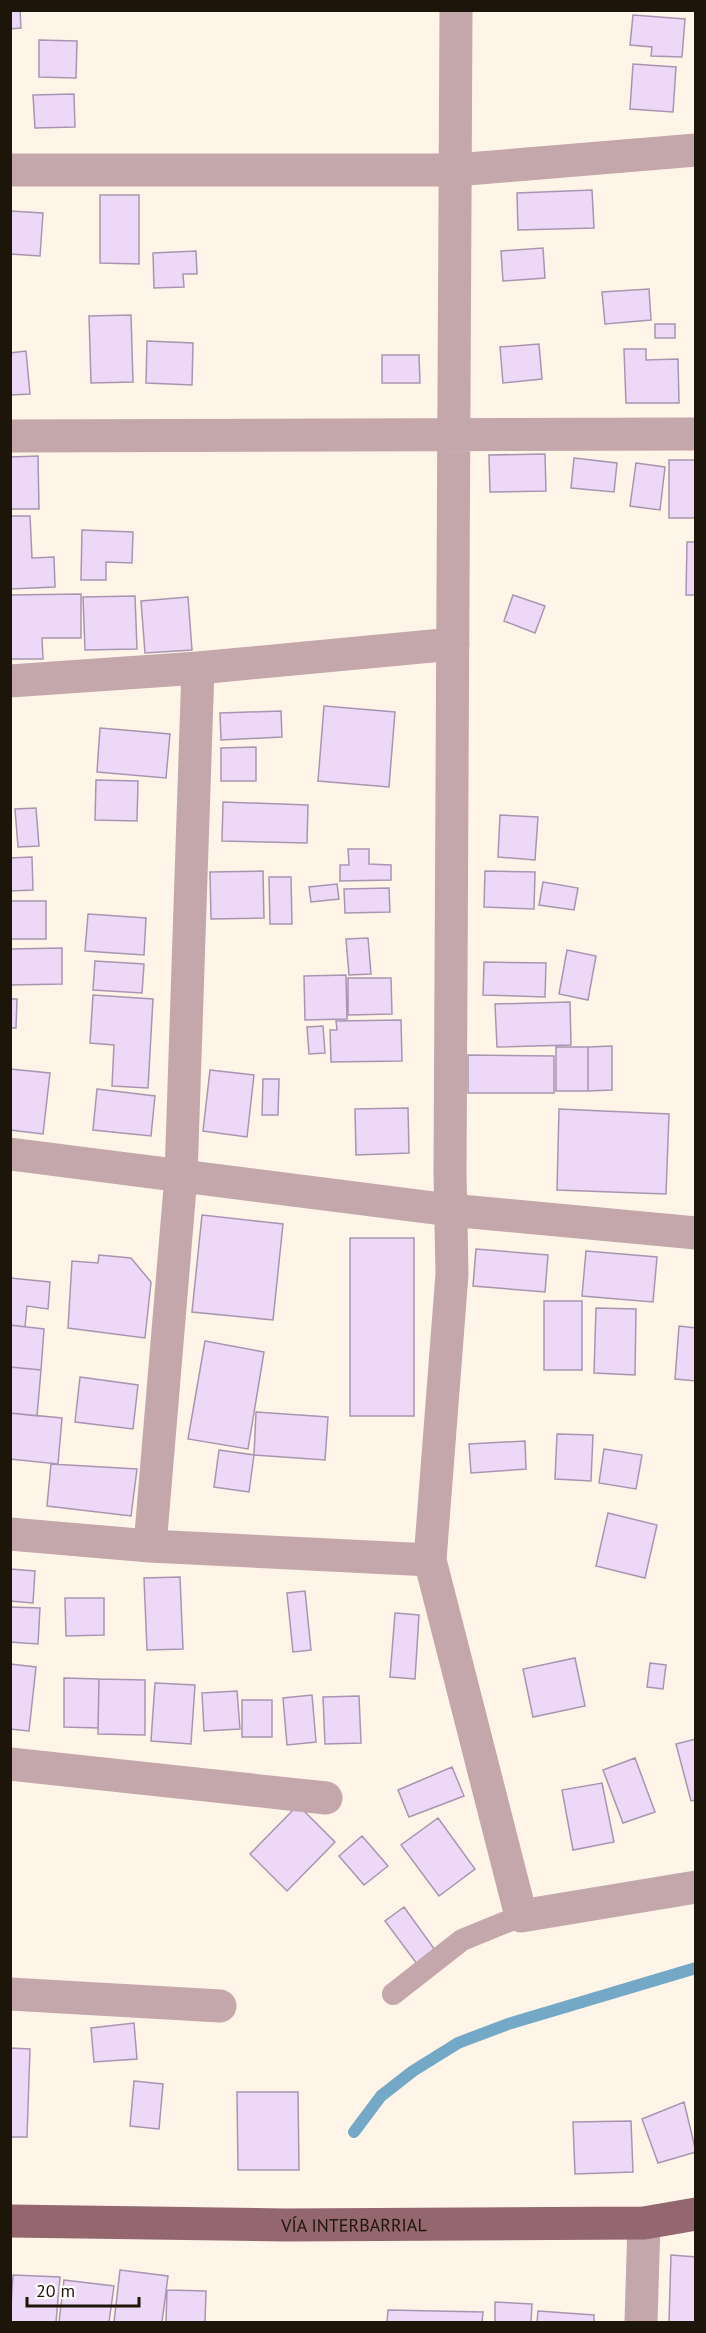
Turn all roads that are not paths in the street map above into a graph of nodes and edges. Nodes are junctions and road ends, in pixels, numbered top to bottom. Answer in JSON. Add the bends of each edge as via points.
{"nodes":[{"id":1,"x":456,"y":10,"type":"edge"},
{"id":2,"x":696,"y":150,"type":"edge"},
{"id":3,"x":10,"y":170,"type":"edge"},
{"id":4,"x":455,"y":170,"type":"junction"},
{"id":5,"x":696,"y":434,"type":"edge"},
{"id":6,"x":454,"y":435,"type":"junction"},
{"id":7,"x":10,"y":436,"type":"edge"},
{"id":8,"x":453,"y":644,"type":"junction"},
{"id":9,"x":198,"y":668,"type":"junction"},
{"id":10,"x":10,"y":681,"type":"edge"},
{"id":11,"x":10,"y":1154,"type":"edge"},
{"id":12,"x":181,"y":1176,"type":"junction"},
{"id":13,"x":450,"y":1210,"type":"junction"},
{"id":14,"x":696,"y":1233,"type":"edge"},
{"id":15,"x":10,"y":1534,"type":"edge"},
{"id":16,"x":150,"y":1546,"type":"junction"},
{"id":17,"x":430,"y":1560,"type":"junction"},
{"id":18,"x":10,"y":1764,"type":"edge"},
{"id":19,"x":326,"y":1798,"type":"dead end"},
{"id":20,"x":696,"y":1887,"type":"edge"},
{"id":21,"x":521,"y":1916,"type":"junction"},
{"id":22,"x":10,"y":1994,"type":"edge"},
{"id":23,"x":393,"y":1994,"type":"dead end"},
{"id":24,"x":220,"y":2006,"type":"dead end"},
{"id":25,"x":696,"y":2214,"type":"edge"},
{"id":26,"x":10,"y":2221,"type":"edge"},
{"id":27,"x":644,"y":2223,"type":"junction"},
{"id":28,"x":641,"y":2322,"type":"edge"}],
"edges":[{"from":1,"to":4,"type":"street"},
{"from":2,"to":4,"type":"street"},
{"from":3,"to":4,"type":"street"},
{"from":4,"to":6,"type":"street"},
{"from":5,"to":6,"type":"street"},
{"from":6,"to":7,"type":"street"},
{"from":6,"to":8,"type":"street"},
{"from":8,"to":9,"type":"street"},
{"from":8,"to":13,"type":"street"},
{"from":9,"to":10,"type":"street"},
{"from":9,"to":12,"type":"street"},
{"from":11,"to":12,"type":"street"},
{"from":12,"to":13,"type":"street"},
{"from":12,"to":16,"type":"street"},
{"from":13,"to":14,"type":"street"},
{"from":13,"to":17,"type":"street","via":[[452,1274]]},
{"from":15,"to":16,"type":"street"},
{"from":16,"to":17,"type":"street"},
{"from":17,"to":21,"type":"street"},
{"from":18,"to":19,"type":"street"},
{"from":20,"to":21,"type":"street"},
{"from":21,"to":23,"type":"lane","via":[[462,1940]]},
{"from":22,"to":24,"type":"street"},
{"from":25,"to":27,"type":"main road","name":"VÍA INTERBARRIAL"},
{"from":26,"to":27,"type":"main road","name":"VÍA INTERBARRIAL","via":[[286,2225]]},
{"from":27,"to":28,"type":"street"}]}
